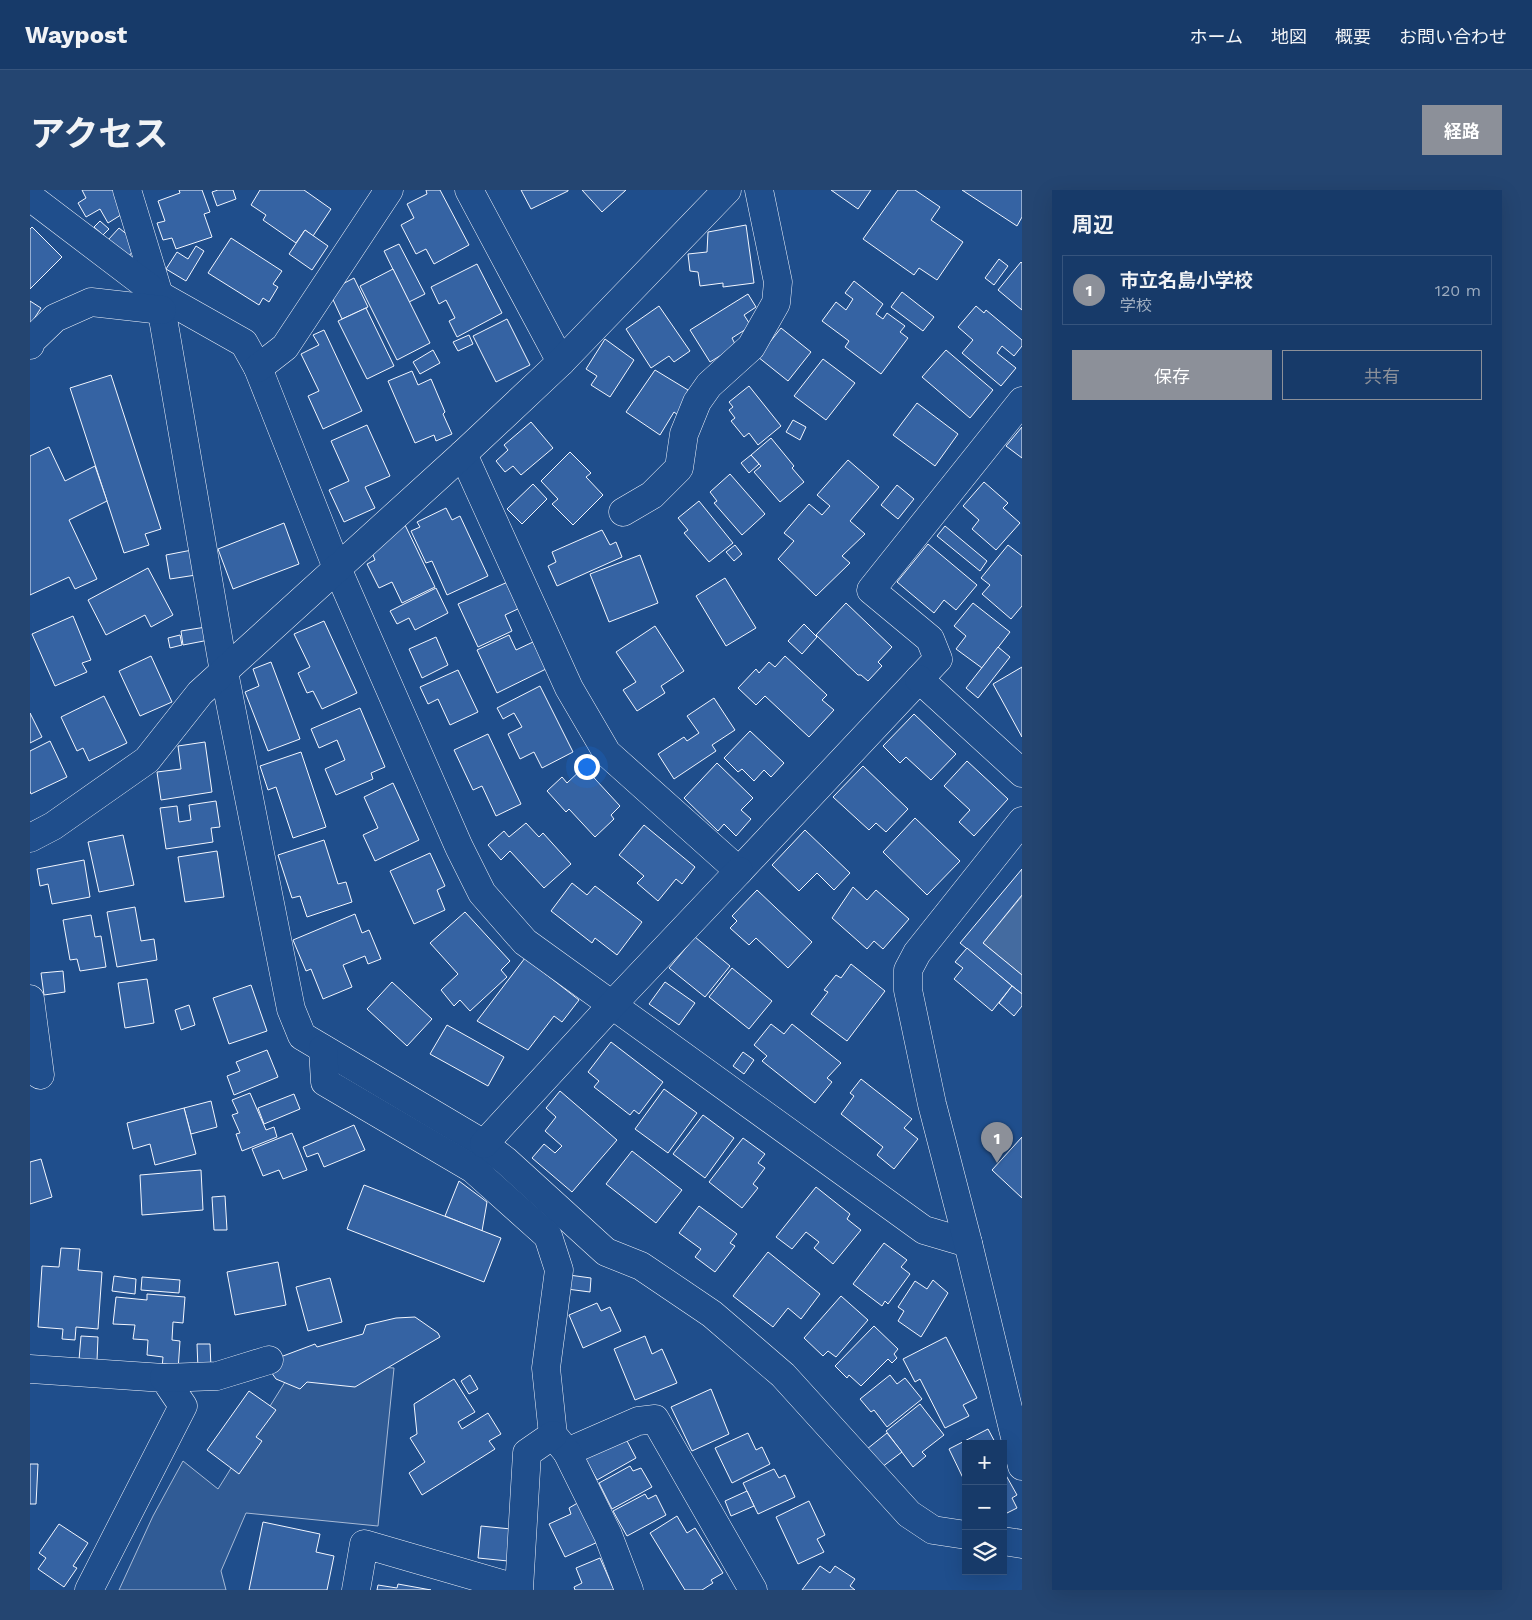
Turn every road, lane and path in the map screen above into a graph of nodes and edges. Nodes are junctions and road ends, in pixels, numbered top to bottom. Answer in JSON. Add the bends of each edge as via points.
{"nodes":[{"id":1,"x":127,"y":190,"type":"edge"},
{"id":2,"x":389,"y":190,"type":"edge"},
{"id":3,"x":469,"y":190,"type":"edge"},
{"id":4,"x":727,"y":190,"type":"edge"},
{"id":5,"x":759,"y":190,"type":"edge"},
{"id":6,"x":30,"y":197,"type":"edge"},
{"id":7,"x":161,"y":303,"type":"junction"},
{"id":8,"x":30,"y":346,"type":"edge"},
{"id":9,"x":562,"y":362,"type":"junction"},
{"id":10,"x":258,"y":368,"type":"junction"},
{"id":11,"x":1022,"y":401,"type":"edge"},
{"id":12,"x":463,"y":454,"type":"junction"},
{"id":13,"x":623,"y":512,"type":"dead end"},
{"id":14,"x":337,"y":568,"type":"junction"},
{"id":15,"x":224,"y":672,"type":"junction"},
{"id":16,"x":919,"y":679,"type":"junction"},
{"id":17,"x":1022,"y":773,"type":"edge"},
{"id":18,"x":1022,"y":821,"type":"edge"},
{"id":19,"x":30,"y":838,"type":"edge"},
{"id":20,"x":739,"y":872,"type":"junction"},
{"id":21,"x":30,"y":999,"type":"edge"},
{"id":22,"x":612,"y":1004,"type":"junction"},
{"id":23,"x":323,"y":1049,"type":"junction"},
{"id":24,"x":40,"y":1075,"type":"dead end"},
{"id":25,"x":484,"y":1144,"type":"junction"},
{"id":26,"x":968,"y":1243,"type":"junction"},
{"id":27,"x":269,"y":1360,"type":"dead end"},
{"id":28,"x":30,"y":1368,"type":"edge"},
{"id":29,"x":164,"y":1378,"type":"junction"},
{"id":30,"x":560,"y":1444,"type":"junction"},
{"id":31,"x":1022,"y":1466,"type":"edge"},
{"id":32,"x":962,"y":1534,"type":"edge"},
{"id":33,"x":1007,"y":1542,"type":"edge"},
{"id":34,"x":1022,"y":1544,"type":"edge"},
{"id":35,"x":89,"y":1590,"type":"edge"},
{"id":36,"x":356,"y":1590,"type":"edge"},
{"id":37,"x":628,"y":1590,"type":"edge"},
{"id":38,"x":753,"y":1590,"type":"edge"}],
"edges":[{"from":1,"to":7,"type":"street"},
{"from":2,"to":10,"type":"street","via":[[285,347]]},
{"from":3,"to":9,"type":"street"},
{"from":4,"to":9,"type":"street"},
{"from":5,"to":13,"type":"street","via":[[778,282],[776,303],[751,347],[709,385],[697,402],[684,434],[679,468],[652,495]]},
{"from":6,"to":7,"type":"street"},
{"from":7,"to":8,"type":"street","via":[[91,302],[55,318],[30,342]]},
{"from":7,"to":10,"type":"street","via":[[244,343]]},
{"from":7,"to":15,"type":"street"},
{"from":9,"to":12,"type":"street"},
{"from":10,"to":14,"type":"street"},
{"from":11,"to":16,"type":"street","via":[[871,590],[930,639],[938,659]]},
{"from":12,"to":14,"type":"street"},
{"from":12,"to":20,"type":"street","via":[[569,688],[608,753]]},
{"from":14,"to":15,"type":"street"},
{"from":14,"to":22,"type":"street","via":[[458,847],[482,893],[525,942]]},
{"from":15,"to":19,"type":"street","via":[[200,693],[147,760],[53,826]]},
{"from":15,"to":23,"type":"street","via":[[291,1009],[302,1036]]},
{"from":16,"to":17,"type":"street"},
{"from":16,"to":20,"type":"street"},
{"from":18,"to":26,"type":"street","via":[[917,952],[908,970],[908,990],[930,1094]]},
{"from":20,"to":22,"type":"street"},
{"from":21,"to":24,"type":"street"},
{"from":22,"to":25,"type":"street"},
{"from":22,"to":26,"type":"street","via":[[924,1230]]},
{"from":23,"to":25,"type":"street"},
{"from":23,"to":30,"type":"street","via":[[325,1082],[473,1169],[548,1236],[559,1270],[546,1368]]},
{"from":25,"to":32,"type":"street","via":[[606,1252],[641,1266],[712,1314],[783,1375],[909,1514],[933,1530]]},
{"from":26,"to":31,"type":"street"},
{"from":27,"to":29,"type":"street","via":[[217,1376]]},
{"from":28,"to":29,"type":"street"},
{"from":29,"to":35,"type":"street","via":[[183,1406]]},
{"from":30,"to":36,"type":"street","via":[[527,1453],[519,1589],[364,1544]]},
{"from":30,"to":37,"type":"street","via":[[608,1535]]},
{"from":30,"to":38,"type":"street","via":[[655,1419]]},
{"from":33,"to":34,"type":"street"}]}
